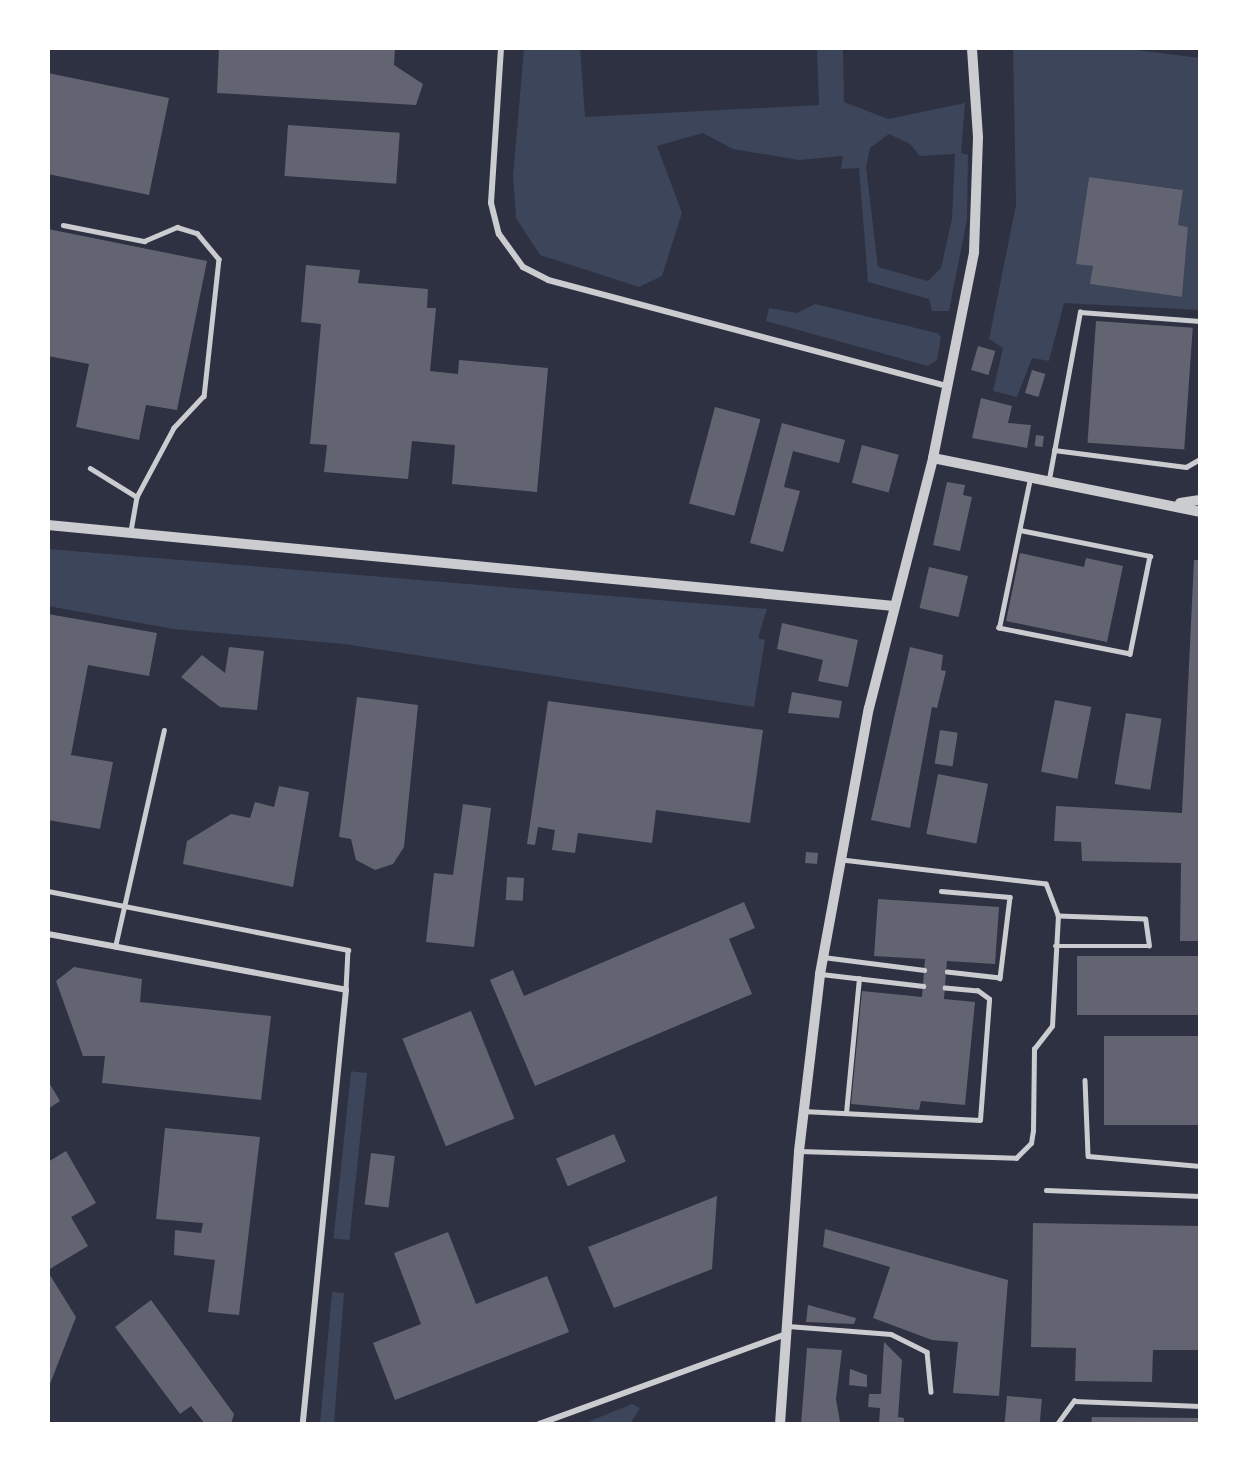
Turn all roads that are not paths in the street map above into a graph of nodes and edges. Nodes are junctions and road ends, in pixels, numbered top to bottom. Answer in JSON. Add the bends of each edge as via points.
{"nodes":[{"id":1,"x":501,"y":48,"type":"edge"},
{"id":2,"x":972,"y":48,"type":"edge"},
{"id":3,"x":63,"y":225,"type":"dead end"},
{"id":4,"x":1200,"y":321,"type":"edge"},
{"id":5,"x":947,"y":386,"type":"junction"},
{"id":6,"x":1054,"y":450,"type":"junction"},
{"id":7,"x":933,"y":458,"type":"junction"},
{"id":8,"x":1200,"y":459,"type":"edge"},
{"id":9,"x":90,"y":468,"type":"dead end"},
{"id":10,"x":1030,"y":476,"type":"junction"},
{"id":11,"x":1049,"y":479,"type":"junction"},
{"id":12,"x":137,"y":497,"type":"junction"},
{"id":13,"x":1200,"y":500,"type":"edge"},
{"id":14,"x":1168,"y":504,"type":"junction"},
{"id":15,"x":1200,"y":512,"type":"edge"},
{"id":16,"x":48,"y":525,"type":"edge"},
{"id":17,"x":1020,"y":530,"type":"junction"},
{"id":18,"x":131,"y":532,"type":"junction"},
{"id":19,"x":894,"y":606,"type":"junction"},
{"id":20,"x":164,"y":730,"type":"dead end"},
{"id":21,"x":840,"y":860,"type":"junction"},
{"id":22,"x":48,"y":891,"type":"edge"},
{"id":23,"x":941,"y":891,"type":"dead end"},
{"id":24,"x":124,"y":909,"type":"junction"},
{"id":25,"x":1058,"y":916,"type":"junction"},
{"id":26,"x":48,"y":934,"type":"edge"},
{"id":27,"x":1055,"y":946,"type":"junction"},
{"id":28,"x":115,"y":947,"type":"junction"},
{"id":29,"x":823,"y":957,"type":"junction"},
{"id":30,"x":924,"y":970,"type":"dead end"},
{"id":31,"x":946,"y":972,"type":"dead end"},
{"id":32,"x":820,"y":974,"type":"junction"},
{"id":33,"x":859,"y":979,"type":"junction"},
{"id":34,"x":923,"y":986,"type":"dead end"},
{"id":35,"x":945,"y":988,"type":"dead end"},
{"id":36,"x":346,"y":990,"type":"junction"},
{"id":37,"x":1085,"y":1080,"type":"dead end"},
{"id":38,"x":803,"y":1111,"type":"junction"},
{"id":39,"x":846,"y":1113,"type":"junction"},
{"id":40,"x":799,"y":1151,"type":"junction"},
{"id":41,"x":1200,"y":1166,"type":"edge"},
{"id":42,"x":1046,"y":1191,"type":"dead end"},
{"id":43,"x":1200,"y":1196,"type":"edge"},
{"id":44,"x":787,"y":1330,"type":"junction"},
{"id":45,"x":931,"y":1392,"type":"dead end"},
{"id":46,"x":1200,"y":1406,"type":"edge"},
{"id":47,"x":303,"y":1424,"type":"edge"},
{"id":48,"x":539,"y":1424,"type":"edge"},
{"id":49,"x":780,"y":1424,"type":"edge"},
{"id":50,"x":1057,"y":1424,"type":"edge"}],
"edges":[{"from":1,"to":5,"type":"street","via":[[491,203],[499,234],[523,267],[548,280]]},
{"from":2,"to":5,"type":"street","via":[[978,137],[974,252]]},
{"from":3,"to":12,"type":"lane","via":[[144,241],[177,227],[197,233],[219,259],[204,396],[174,428]]},
{"from":4,"to":6,"type":"lane","via":[[1080,312]]},
{"from":5,"to":7,"type":"street"},
{"from":6,"to":8,"type":"lane","via":[[1186,467]]},
{"from":6,"to":11,"type":"lane"},
{"from":7,"to":10,"type":"street"},
{"from":7,"to":19,"type":"street"},
{"from":9,"to":12,"type":"lane"},
{"from":10,"to":11,"type":"street"},
{"from":10,"to":17,"type":"lane"},
{"from":11,"to":14,"type":"street"},
{"from":12,"to":18,"type":"lane"},
{"from":13,"to":14,"type":"street"},
{"from":14,"to":15,"type":"street"},
{"from":16,"to":18,"type":"street"},
{"from":17,"to":17,"type":"lane","via":[[999,628],[1130,654],[1150,556]]},
{"from":18,"to":19,"type":"street"},
{"from":19,"to":21,"type":"street"},
{"from":20,"to":24,"type":"lane"},
{"from":21,"to":25,"type":"lane","via":[[1046,884]]},
{"from":21,"to":29,"type":"street"},
{"from":22,"to":24,"type":"lane"},
{"from":23,"to":31,"type":"lane","via":[[1010,897],[1000,978]]},
{"from":24,"to":28,"type":"lane"},
{"from":24,"to":36,"type":"lane","via":[[348,950]]},
{"from":25,"to":27,"type":"lane"},
{"from":25,"to":27,"type":"lane","via":[[1145,919],[1149,946]]},
{"from":26,"to":28,"type":"street"},
{"from":27,"to":40,"type":"lane","via":[[1052,1026],[1034,1049],[1033,1131],[1024,1153],[1016,1158]]},
{"from":28,"to":36,"type":"street"},
{"from":29,"to":30,"type":"lane"},
{"from":29,"to":32,"type":"street"},
{"from":32,"to":33,"type":"lane"},
{"from":32,"to":38,"type":"street"},
{"from":33,"to":34,"type":"lane"},
{"from":33,"to":39,"type":"lane"},
{"from":35,"to":39,"type":"lane","via":[[978,991],[989,999],[980,1120]]},
{"from":36,"to":47,"type":"street"},
{"from":37,"to":41,"type":"lane","via":[[1088,1156]]},
{"from":38,"to":39,"type":"lane"},
{"from":38,"to":40,"type":"street"},
{"from":40,"to":44,"type":"street"},
{"from":42,"to":43,"type":"lane"},
{"from":44,"to":45,"type":"lane","via":[[891,1334],[927,1352]]},
{"from":44,"to":48,"type":"street"},
{"from":44,"to":49,"type":"street"},
{"from":46,"to":50,"type":"lane","via":[[1074,1401]]}]}
